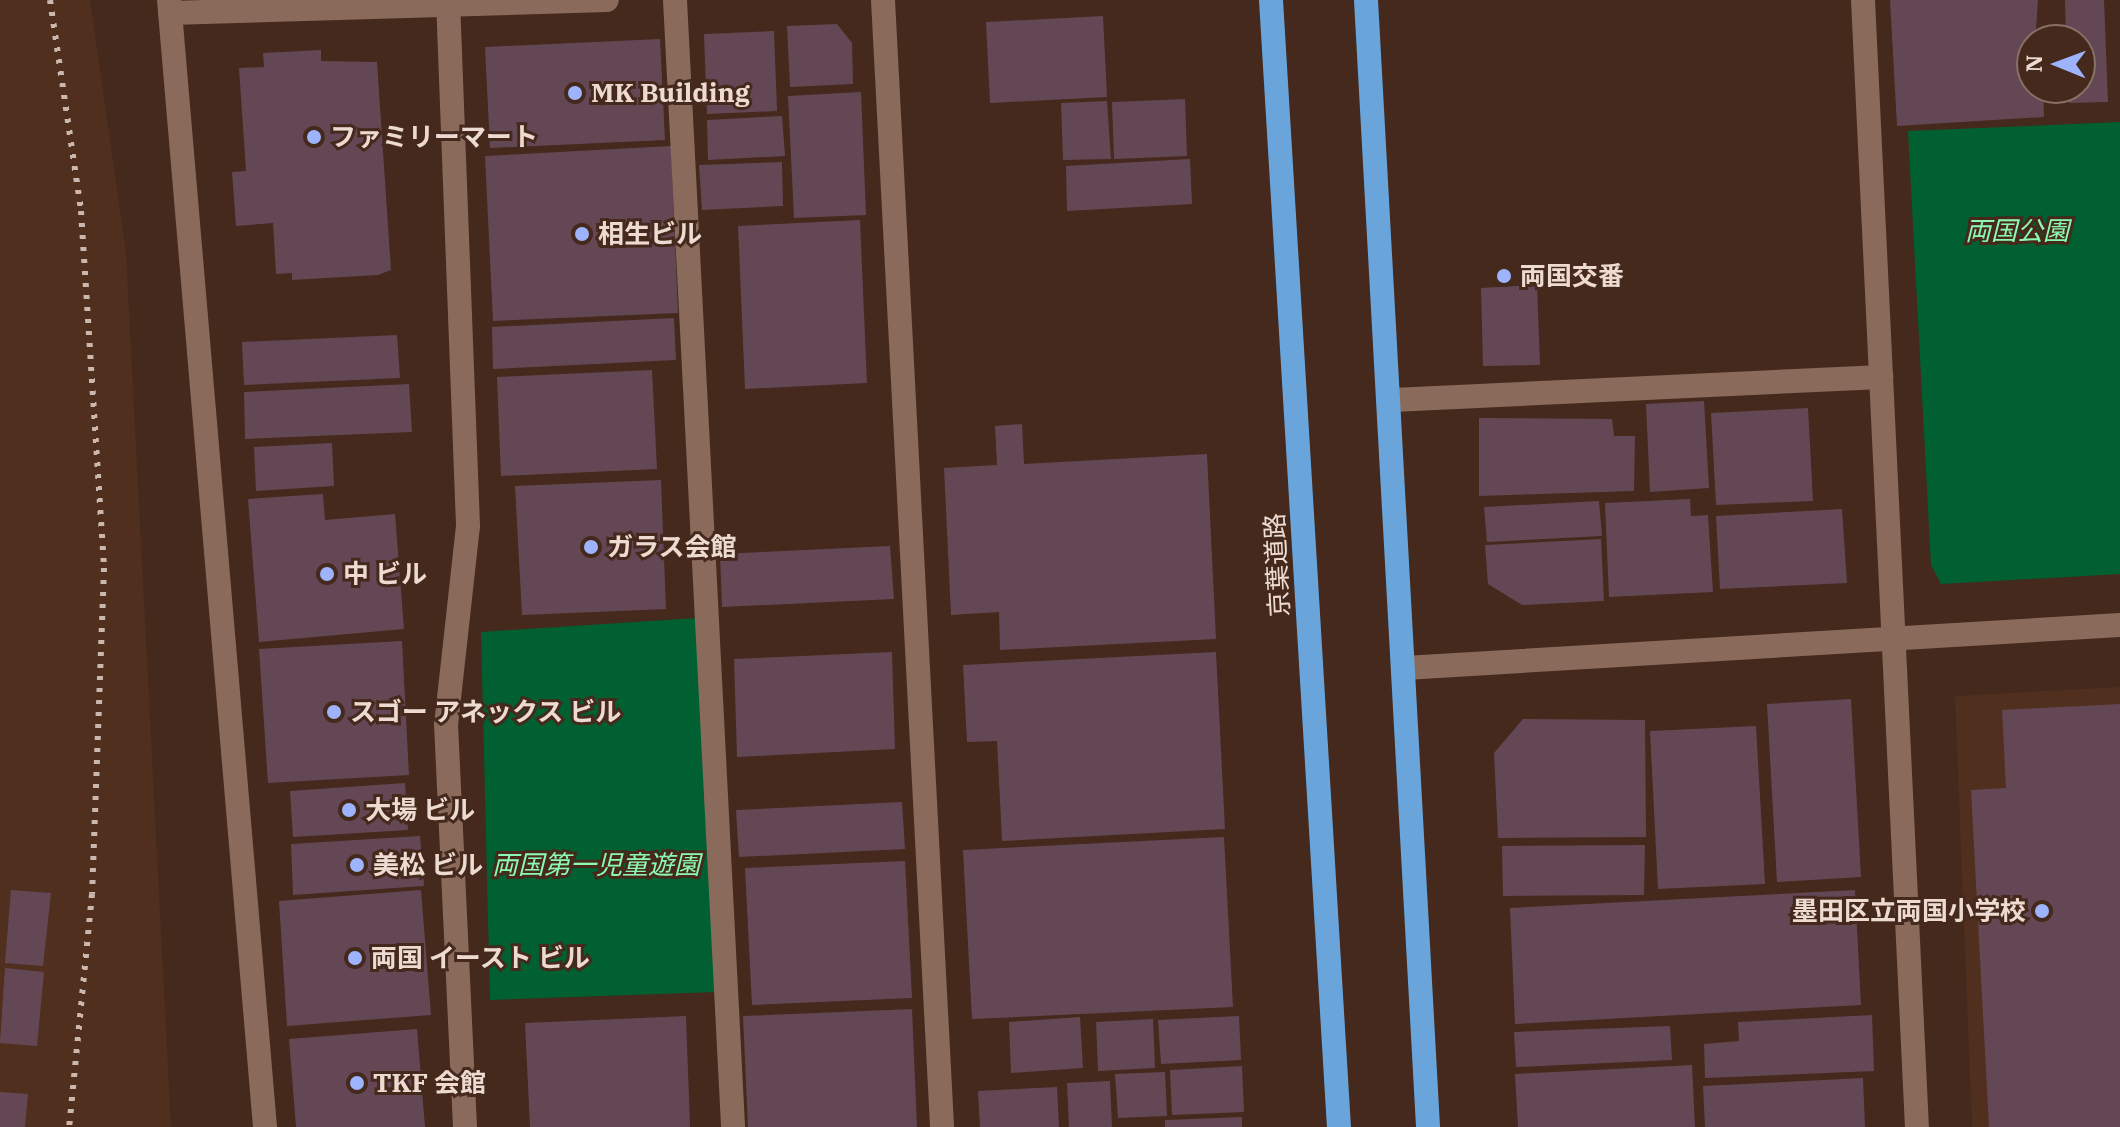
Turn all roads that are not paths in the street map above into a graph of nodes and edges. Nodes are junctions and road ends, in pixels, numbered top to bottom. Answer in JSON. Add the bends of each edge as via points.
{"nodes":[{"id":1,"x":607,"y":0,"type":"edge"},
{"id":2,"x":675,"y":0,"type":"edge"},
{"id":3,"x":883,"y":0,"type":"edge"},
{"id":4,"x":1271,"y":0,"type":"edge"},
{"id":5,"x":1366,"y":0,"type":"edge"},
{"id":6,"x":1863,"y":0,"type":"edge"},
{"id":7,"x":448,"y":2,"type":"edge"},
{"id":8,"x":170,"y":7,"type":"edge"},
{"id":9,"x":1881,"y":377,"type":"junction"},
{"id":10,"x":1393,"y":400,"type":"junction"},
{"id":11,"x":2120,"y":625,"type":"edge"},
{"id":12,"x":1894,"y":639,"type":"junction"},
{"id":13,"x":1405,"y":668,"type":"junction"},
{"id":14,"x":265,"y":1127,"type":"edge"},
{"id":15,"x":465,"y":1127,"type":"edge"},
{"id":16,"x":733,"y":1127,"type":"edge"},
{"id":17,"x":942,"y":1127,"type":"edge"},
{"id":18,"x":1339,"y":1127,"type":"edge"},
{"id":19,"x":1428,"y":1127,"type":"edge"},
{"id":20,"x":1917,"y":1127,"type":"edge"}],
"edges":[{"from":1,"to":7,"type":"street"},
{"from":2,"to":16,"type":"street"},
{"from":3,"to":17,"type":"street"},
{"from":4,"to":18,"type":"highway","name":"京葉道路"},
{"from":5,"to":10,"type":"highway"},
{"from":6,"to":9,"type":"street"},
{"from":7,"to":8,"type":"street"},
{"from":7,"to":15,"type":"street","via":[[468,526],[446,724]]},
{"from":8,"to":14,"type":"street"},
{"from":9,"to":10,"type":"street"},
{"from":9,"to":12,"type":"street"},
{"from":10,"to":13,"type":"highway"},
{"from":11,"to":12,"type":"street"},
{"from":12,"to":13,"type":"street"},
{"from":12,"to":20,"type":"street"},
{"from":13,"to":19,"type":"highway"}]}
